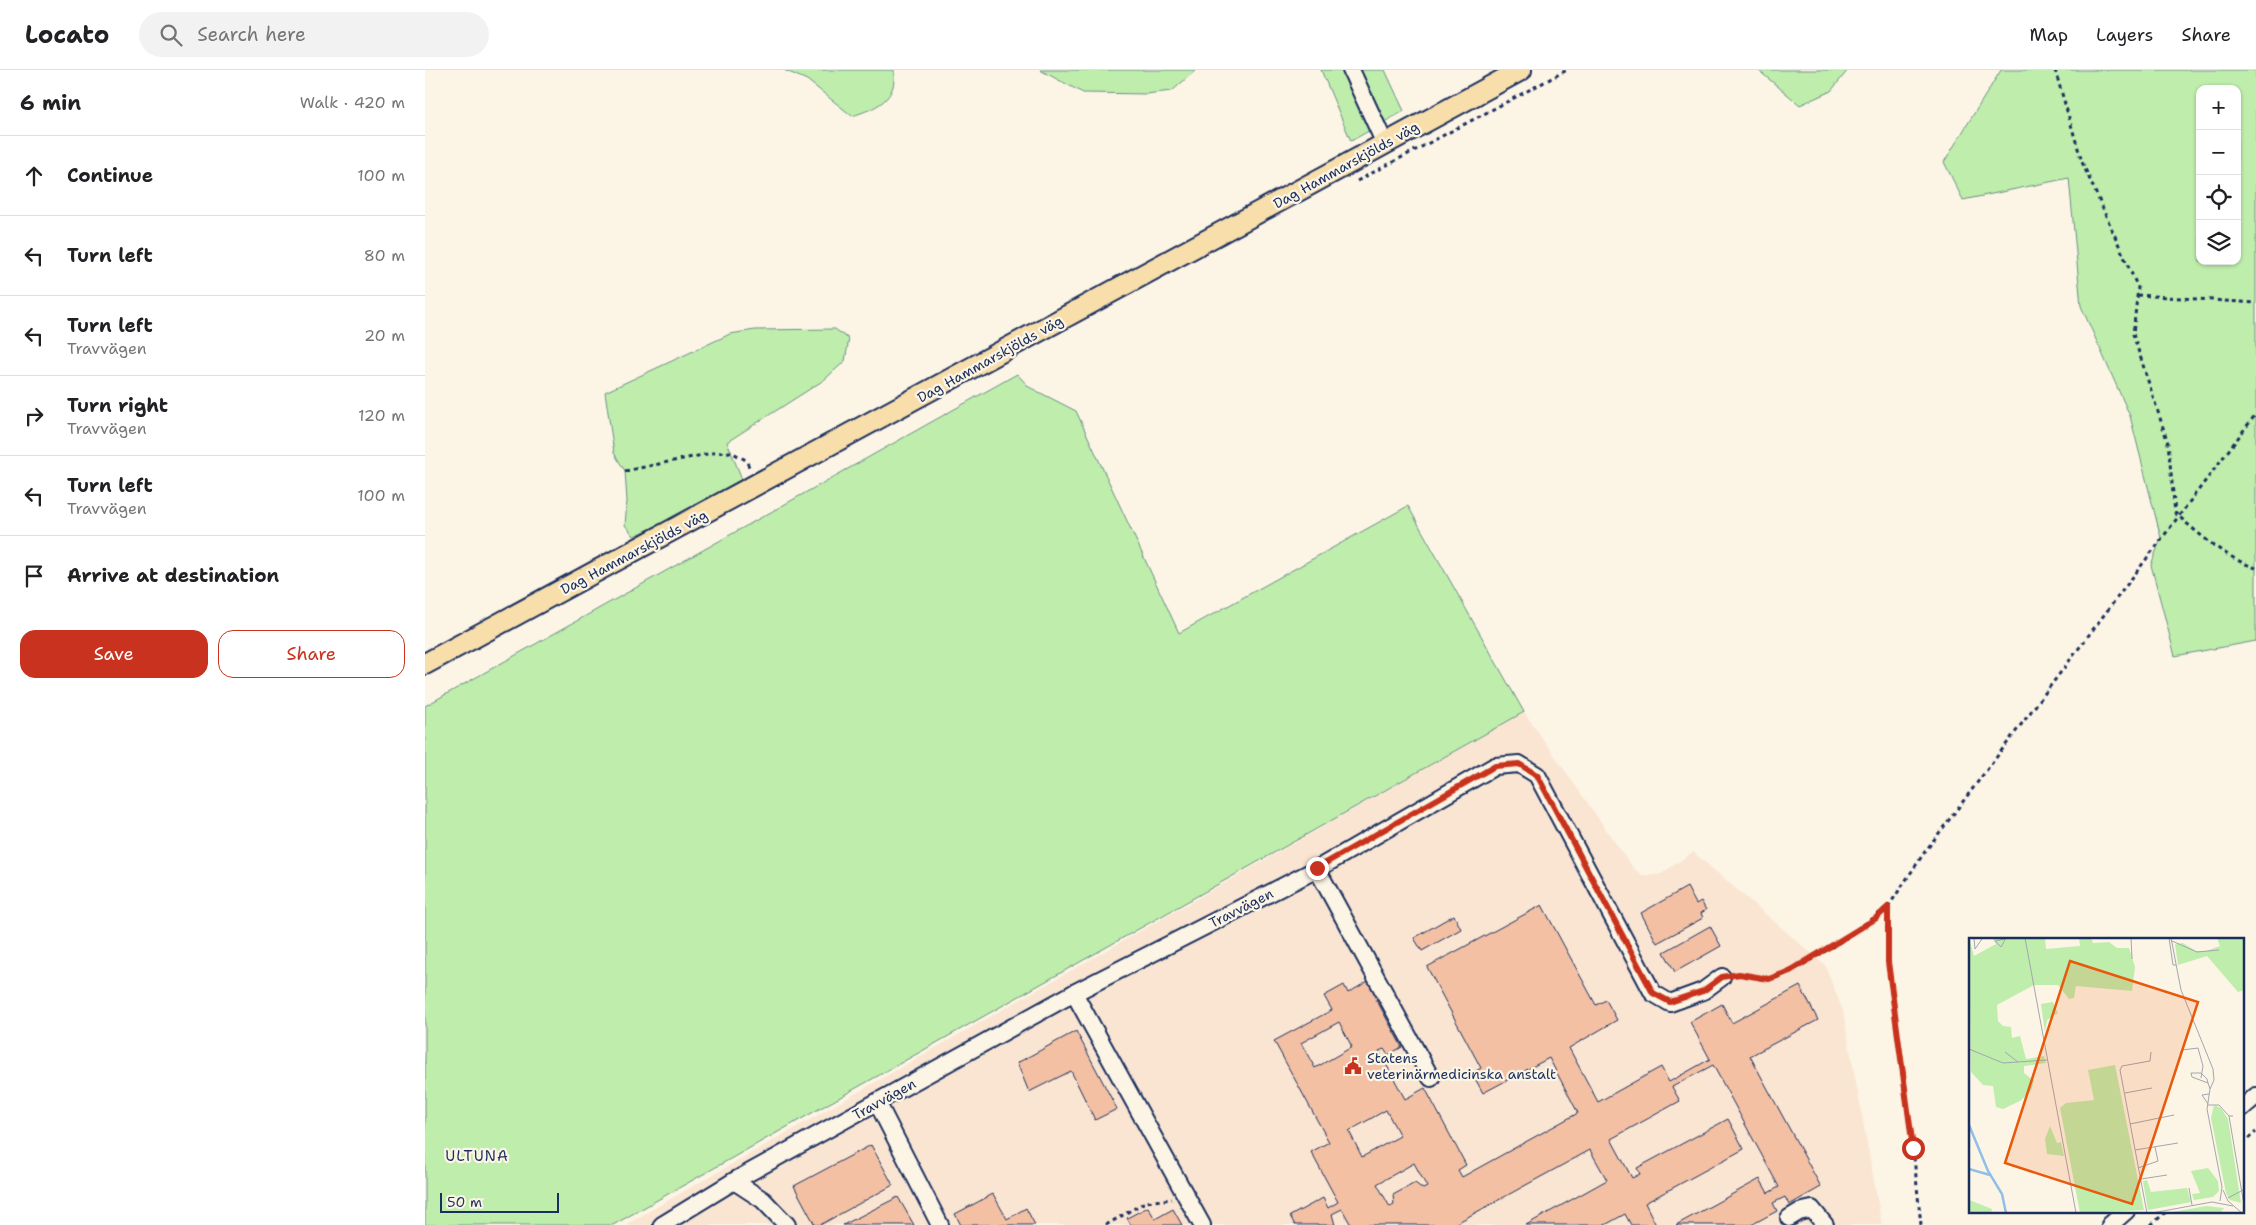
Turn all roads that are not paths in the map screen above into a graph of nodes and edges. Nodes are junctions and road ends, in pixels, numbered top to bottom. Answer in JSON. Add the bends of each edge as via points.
{"nodes":[{"id":1,"x":1351,"y":70,"type":"edge"},
{"id":2,"x":1521,"y":70,"type":"edge"},
{"id":3,"x":1385,"y":144,"type":"junction"},
{"id":4,"x":458,"y":646,"type":"junction"},
{"id":5,"x":425,"y":664,"type":"edge"},
{"id":6,"x":425,"y":668,"type":"edge"},
{"id":7,"x":1317,"y":868,"type":"junction"},
{"id":8,"x":1722,"y":977,"type":"road end"},
{"id":9,"x":1074,"y":993,"type":"junction"},
{"id":10,"x":1431,"y":1078,"type":"dead end"},
{"id":11,"x":2256,"y":1096,"type":"edge"},
{"id":12,"x":877,"y":1102,"type":"junction"},
{"id":13,"x":2243,"y":1107,"type":"edge"},
{"id":14,"x":735,"y":1181,"type":"junction"},
{"id":15,"x":2125,"y":1212,"type":"edge"},
{"id":16,"x":1789,"y":1218,"type":"dead end"},
{"id":17,"x":662,"y":1225,"type":"edge"},
{"id":18,"x":787,"y":1225,"type":"edge"},
{"id":19,"x":940,"y":1225,"type":"edge"},
{"id":20,"x":1202,"y":1225,"type":"edge"},
{"id":21,"x":1825,"y":1225,"type":"edge"},
{"id":22,"x":2111,"y":1225,"type":"edge"}],
"edges":[{"from":1,"to":3,"type":"street"},
{"from":2,"to":3,"type":"main road","name":"Dag Hammarskjölds väg"},
{"from":3,"to":4,"type":"main road","name":"Dag Hammarskjölds väg"},
{"from":4,"to":5,"type":"main road","name":"Dag Hammarskjölds väg"},
{"from":4,"to":6,"type":"main road","name":"Dag Hammarskjölds väg"},
{"from":7,"to":8,"type":"street","name":"Travvägen","via":[[1495,766],[1519,764],[1537,775],[1653,993],[1670,1002],[1703,991]]},
{"from":7,"to":9,"type":"street","name":"Travvägen"},
{"from":7,"to":10,"type":"street"},
{"from":9,"to":12,"type":"street","name":"Travvägen"},
{"from":9,"to":20,"type":"street"},
{"from":11,"to":13,"type":"street"},
{"from":12,"to":14,"type":"street","name":"Travvägen"},
{"from":12,"to":19,"type":"street"},
{"from":14,"to":17,"type":"street","name":"Travvägen"},
{"from":14,"to":18,"type":"street","via":[[763,1200]]},
{"from":15,"to":22,"type":"street"},
{"from":16,"to":21,"type":"street","via":[[1813,1209]]}]}
